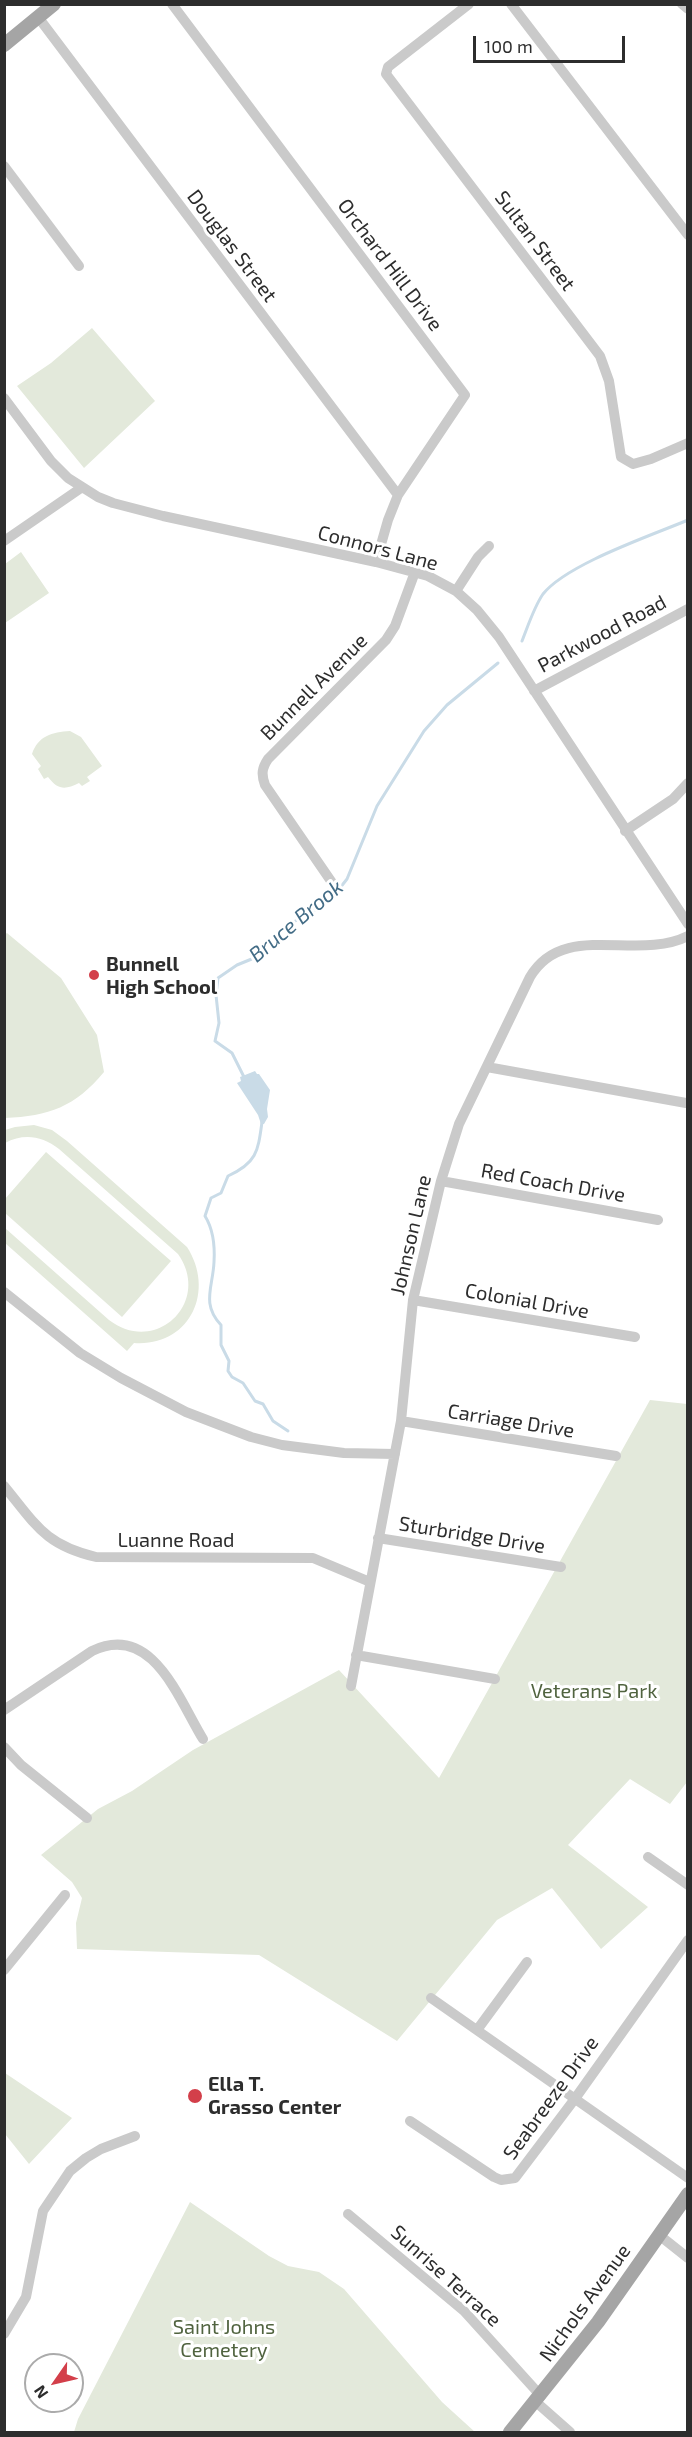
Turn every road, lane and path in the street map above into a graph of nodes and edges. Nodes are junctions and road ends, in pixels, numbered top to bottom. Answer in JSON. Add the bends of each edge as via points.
{"nodes":[{"id":1,"x":54,"y":4,"type":"edge"},
{"id":2,"x":172,"y":4,"type":"edge"},
{"id":3,"x":469,"y":4,"type":"edge"},
{"id":4,"x":511,"y":4,"type":"edge"},
{"id":5,"x":682,"y":4,"type":"edge"},
{"id":6,"x":687,"y":9,"type":"edge"},
{"id":7,"x":38,"y":17,"type":"junction"},
{"id":8,"x":4,"y":45,"type":"edge"},
{"id":9,"x":4,"y":166,"type":"edge"},
{"id":10,"x":687,"y":235,"type":"edge"},
{"id":11,"x":79,"y":266,"type":"dead end"},
{"id":12,"x":4,"y":398,"type":"edge"},
{"id":13,"x":687,"y":443,"type":"edge"},
{"id":14,"x":81,"y":488,"type":"junction"},
{"id":15,"x":398,"y":495,"type":"junction"},
{"id":16,"x":4,"y":541,"type":"edge"},
{"id":17,"x":489,"y":546,"type":"dead end"},
{"id":18,"x":376,"y":562,"type":"junction"},
{"id":19,"x":415,"y":572,"type":"junction"},
{"id":20,"x":456,"y":591,"type":"junction"},
{"id":21,"x":687,"y":609,"type":"edge"},
{"id":22,"x":534,"y":691,"type":"junction"},
{"id":23,"x":687,"y":783,"type":"edge"},
{"id":24,"x":626,"y":831,"type":"junction"},
{"id":25,"x":333,"y":884,"type":"dead end"},
{"id":26,"x":687,"y":924,"type":"edge"},
{"id":27,"x":687,"y":936,"type":"edge"},
{"id":28,"x":487,"y":1067,"type":"junction"},
{"id":29,"x":686,"y":1103,"type":"dead end"},
{"id":30,"x":441,"y":1181,"type":"junction"},
{"id":31,"x":658,"y":1220,"type":"dead end"},
{"id":32,"x":4,"y":1292,"type":"edge"},
{"id":33,"x":413,"y":1300,"type":"junction"},
{"id":34,"x":634,"y":1337,"type":"dead end"},
{"id":35,"x":401,"y":1421,"type":"junction"},
{"id":36,"x":395,"y":1454,"type":"junction"},
{"id":37,"x":616,"y":1456,"type":"dead end"},
{"id":38,"x":4,"y":1486,"type":"edge"},
{"id":39,"x":378,"y":1538,"type":"junction"},
{"id":40,"x":561,"y":1567,"type":"dead end"},
{"id":41,"x":370,"y":1582,"type":"junction"},
{"id":42,"x":356,"y":1655,"type":"junction"},
{"id":43,"x":495,"y":1680,"type":"dead end"},
{"id":44,"x":351,"y":1686,"type":"dead end"},
{"id":45,"x":4,"y":1710,"type":"edge"},
{"id":46,"x":203,"y":1739,"type":"dead end"},
{"id":47,"x":4,"y":1747,"type":"edge"},
{"id":48,"x":87,"y":1818,"type":"dead end"},
{"id":49,"x":648,"y":1857,"type":"dead end"},
{"id":50,"x":687,"y":1885,"type":"edge"},
{"id":51,"x":65,"y":1895,"type":"dead end"},
{"id":52,"x":687,"y":1940,"type":"edge"},
{"id":53,"x":527,"y":1962,"type":"dead end"},
{"id":54,"x":4,"y":1970,"type":"edge"},
{"id":55,"x":431,"y":1998,"type":"dead end"},
{"id":56,"x":477,"y":2030,"type":"junction"},
{"id":57,"x":574,"y":2100,"type":"junction"},
{"id":58,"x":410,"y":2121,"type":"dead end"},
{"id":59,"x":135,"y":2136,"type":"dead end"},
{"id":60,"x":687,"y":2178,"type":"edge"},
{"id":61,"x":687,"y":2194,"type":"edge"},
{"id":62,"x":348,"y":2214,"type":"dead end"},
{"id":63,"x":659,"y":2235,"type":"junction"},
{"id":64,"x":687,"y":2258,"type":"edge"},
{"id":65,"x":4,"y":2334,"type":"edge"},
{"id":66,"x":539,"y":2399,"type":"junction"},
{"id":67,"x":510,"y":2433,"type":"edge"},
{"id":68,"x":570,"y":2433,"type":"edge"}],
"edges":[{"from":1,"to":7,"type":"main road"},
{"from":2,"to":15,"type":"street","name":"Orchard Hill Drive","via":[[465,396]]},
{"from":3,"to":13,"type":"street","name":"Sultan Street","via":[[386,70],[386,74],[595,349],[609,381],[621,457],[633,464]]},
{"from":4,"to":10,"type":"street"},
{"from":5,"to":6,"type":"street"},
{"from":7,"to":8,"type":"main road"},
{"from":7,"to":15,"type":"street","name":"Douglas Street"},
{"from":9,"to":11,"type":"street"},
{"from":12,"to":14,"type":"street","name":"Connors Lane","via":[[51,461]]},
{"from":14,"to":16,"type":"street"},
{"from":14,"to":18,"type":"street","name":"Connors Lane","via":[[112,503],[163,516]]},
{"from":15,"to":18,"type":"street","name":"Orchard Hill Drive"},
{"from":17,"to":20,"type":"street"},
{"from":18,"to":19,"type":"street","name":"Connors Lane"},
{"from":19,"to":20,"type":"street","name":"Connors Lane"},
{"from":19,"to":25,"type":"street","name":"Bunnell Avenue","via":[[386,640],[263,767],[265,785]]},
{"from":20,"to":22,"type":"street","name":"Connors Lane","via":[[487,621]]},
{"from":21,"to":22,"type":"street","name":"Parkwood Road"},
{"from":22,"to":24,"type":"street","name":"Connors Lane"},
{"from":23,"to":24,"type":"street","via":[[673,799]]},
{"from":24,"to":26,"type":"street","name":"Connors Lane"},
{"from":27,"to":28,"type":"street","name":"Johnson Lane","via":[[662,945],[584,946],[551,953],[530,977]]},
{"from":28,"to":29,"type":"street"},
{"from":28,"to":30,"type":"street","name":"Johnson Lane","via":[[459,1124]]},
{"from":30,"to":31,"type":"street","name":"Red Coach Drive"},
{"from":30,"to":33,"type":"street","name":"Johnson Lane"},
{"from":32,"to":36,"type":"street","via":[[80,1353],[186,1412],[282,1445],[344,1454]]},
{"from":33,"to":34,"type":"street","name":"Colonial Drive"},
{"from":33,"to":35,"type":"street","name":"Johnson Lane"},
{"from":35,"to":36,"type":"street","name":"Johnson Lane"},
{"from":35,"to":37,"type":"street","name":"Carriage Drive"},
{"from":36,"to":39,"type":"street","name":"Johnson Lane"},
{"from":38,"to":41,"type":"street","name":"Luanne Road","via":[[52,1541],[81,1554],[313,1558]]},
{"from":39,"to":40,"type":"street","name":"Sturbridge Drive"},
{"from":39,"to":41,"type":"street","name":"Johnson Lane"},
{"from":41,"to":42,"type":"street","name":"Johnson Lane"},
{"from":42,"to":43,"type":"street"},
{"from":42,"to":44,"type":"street","name":"Johnson Lane"},
{"from":45,"to":46,"type":"street","via":[[92,1651],[119,1643],[133,1646],[159,1665]]},
{"from":47,"to":48,"type":"street","via":[[21,1766]]},
{"from":49,"to":50,"type":"street"},
{"from":51,"to":54,"type":"street"},
{"from":52,"to":57,"type":"street","name":"Seabreeze Drive"},
{"from":53,"to":56,"type":"street"},
{"from":55,"to":56,"type":"street"},
{"from":56,"to":57,"type":"street"},
{"from":57,"to":58,"type":"street","name":"Seabreeze Drive","via":[[520,2172],[508,2180],[494,2177]]},
{"from":57,"to":60,"type":"street"},
{"from":59,"to":65,"type":"street","via":[[101,2149],[70,2171],[43,2211],[26,2297]]},
{"from":61,"to":63,"type":"main road","name":"Nichols Avenue"},
{"from":62,"to":66,"type":"street","name":"Sunrise Terrace","via":[[464,2311]]},
{"from":63,"to":64,"type":"street"},
{"from":63,"to":66,"type":"main road","name":"Nichols Avenue"},
{"from":66,"to":67,"type":"main road","name":"Nichols Avenue"},
{"from":66,"to":68,"type":"street","name":"Sunrise Terrace"}]}
